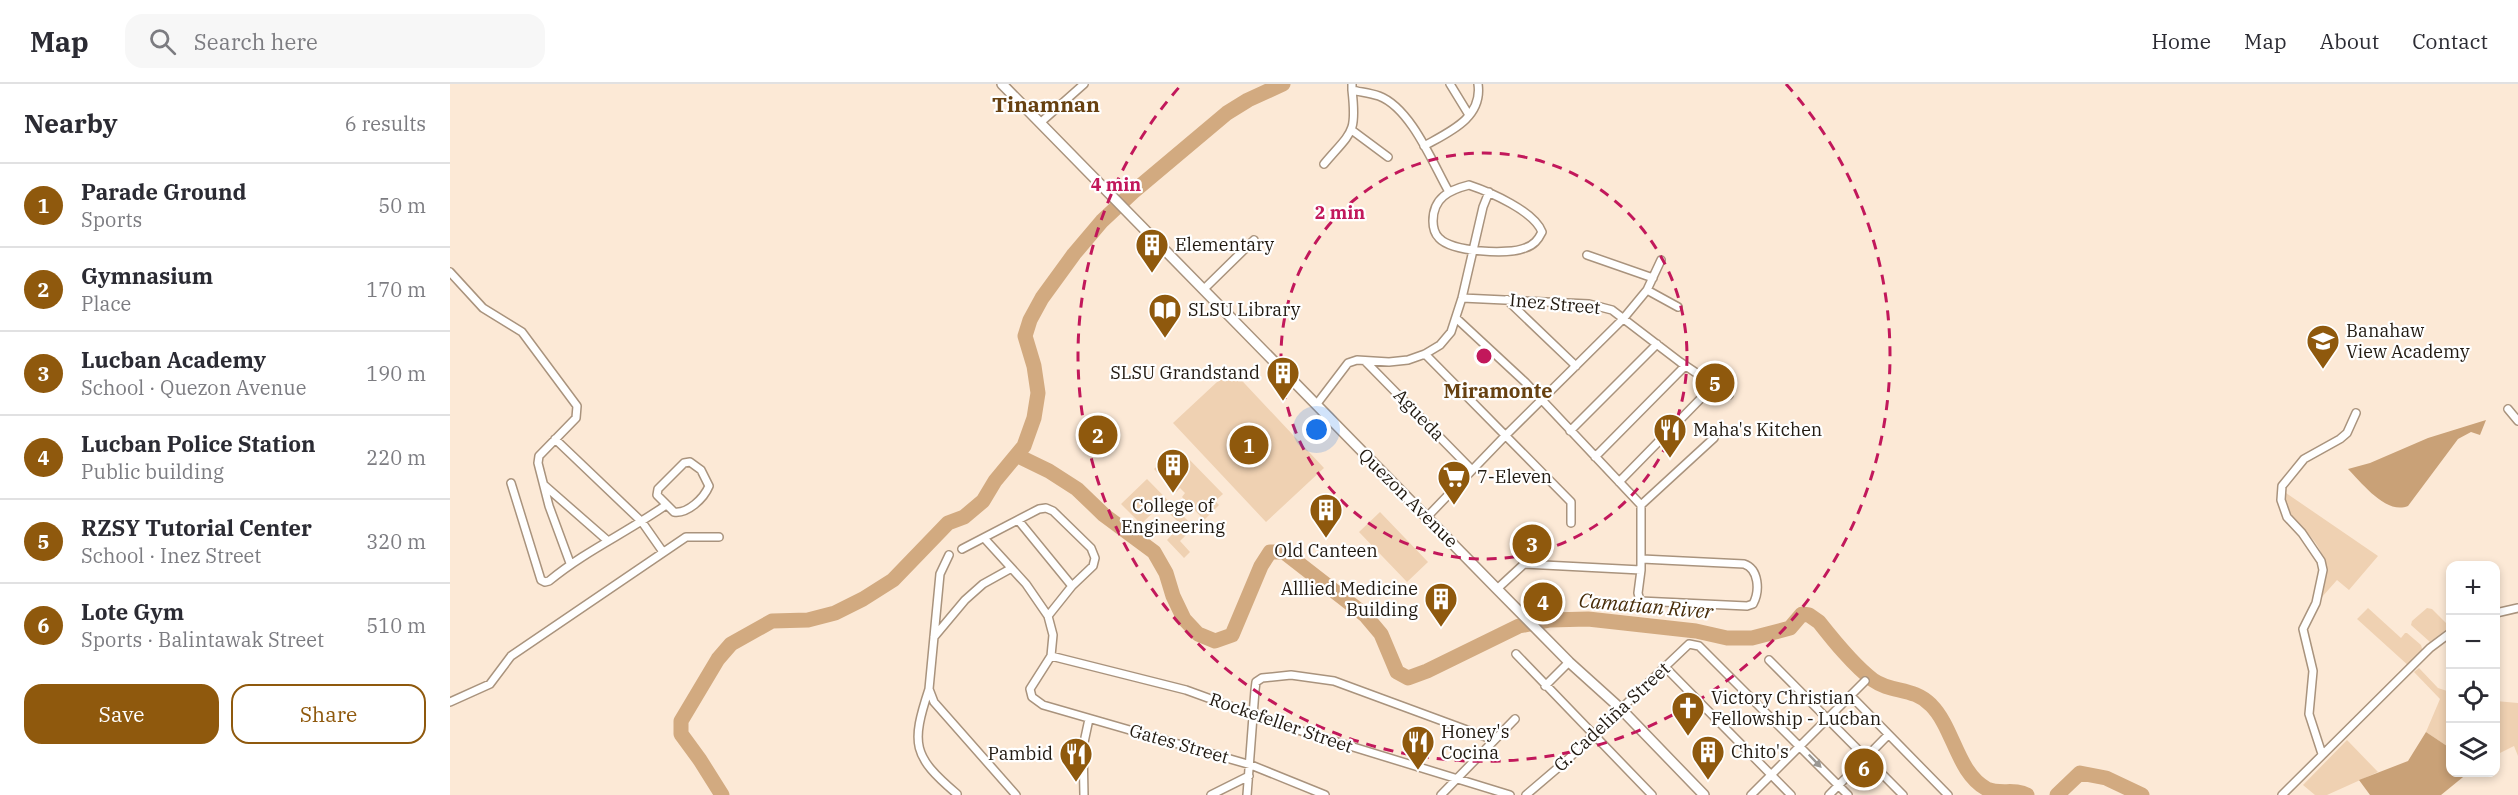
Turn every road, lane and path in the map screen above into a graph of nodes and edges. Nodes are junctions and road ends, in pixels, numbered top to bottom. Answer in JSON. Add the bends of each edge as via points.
{"nodes":[{"id":1,"x":1002,"y":84,"type":"edge"},
{"id":2,"x":1084,"y":84,"type":"edge"},
{"id":3,"x":1450,"y":84,"type":"edge"},
{"id":4,"x":1478,"y":84,"type":"edge"},
{"id":5,"x":1352,"y":87,"type":"edge"},
{"id":6,"x":1469,"y":115,"type":"junction"},
{"id":7,"x":1040,"y":123,"type":"junction"},
{"id":8,"x":1353,"y":131,"type":"junction"},
{"id":9,"x":1424,"y":146,"type":"junction"},
{"id":10,"x":1388,"y":157,"type":"dead end"},
{"id":11,"x":1324,"y":164,"type":"dead end"},
{"id":12,"x":1449,"y":192,"type":"junction"},
{"id":13,"x":1489,"y":192,"type":"junction"},
{"id":14,"x":1254,"y":240,"type":"dead end"},
{"id":15,"x":1474,"y":249,"type":"junction"},
{"id":16,"x":1587,"y":255,"type":"dead end"},
{"id":17,"x":1661,"y":260,"type":"dead end"},
{"id":18,"x":450,"y":272,"type":"edge"},
{"id":19,"x":1653,"y":278,"type":"junction"},
{"id":20,"x":1204,"y":289,"type":"junction"},
{"id":21,"x":1647,"y":290,"type":"junction"},
{"id":22,"x":1462,"y":298,"type":"junction"},
{"id":23,"x":1507,"y":300,"type":"junction"},
{"id":24,"x":1678,"y":307,"type":"dead end"},
{"id":25,"x":1456,"y":318,"type":"junction"},
{"id":26,"x":1623,"y":320,"type":"junction"},
{"id":27,"x":1656,"y":344,"type":"junction"},
{"id":28,"x":1425,"y":354,"type":"junction"},
{"id":29,"x":1365,"y":361,"type":"junction"},
{"id":30,"x":1576,"y":366,"type":"junction"},
{"id":31,"x":1686,"y":366,"type":"junction"},
{"id":32,"x":1713,"y":386,"type":"junction"},
{"id":33,"x":1729,"y":395,"type":"dead end"},
{"id":34,"x":1542,"y":400,"type":"junction"},
{"id":35,"x":1316,"y":405,"type":"junction"},
{"id":36,"x":2508,"y":409,"type":"dead end"},
{"id":37,"x":2356,"y":413,"type":"dead end"},
{"id":38,"x":2518,"y":421,"type":"edge"},
{"id":39,"x":1570,"y":431,"type":"junction"},
{"id":40,"x":1504,"y":436,"type":"junction"},
{"id":41,"x":1714,"y":438,"type":"dead end"},
{"id":42,"x":555,"y":439,"type":"junction"},
{"id":43,"x":1595,"y":457,"type":"junction"},
{"id":44,"x":1472,"y":470,"type":"junction"},
{"id":45,"x":1619,"y":482,"type":"junction"},
{"id":46,"x":511,"y":483,"type":"dead end"},
{"id":47,"x":543,"y":484,"type":"junction"},
{"id":48,"x":666,"y":505,"type":"junction"},
{"id":49,"x":1641,"y":505,"type":"junction"},
{"id":50,"x":1427,"y":517,"type":"junction"},
{"id":51,"x":1017,"y":520,"type":"junction"},
{"id":52,"x":642,"y":522,"type":"junction"},
{"id":53,"x":1571,"y":523,"type":"dead end"},
{"id":54,"x":719,"y":537,"type":"dead end"},
{"id":55,"x":984,"y":538,"type":"junction"},
{"id":56,"x":608,"y":541,"type":"junction"},
{"id":57,"x":962,"y":549,"type":"dead end"},
{"id":58,"x":663,"y":552,"type":"junction"},
{"id":59,"x":949,"y":555,"type":"dead end"},
{"id":60,"x":1642,"y":559,"type":"junction"},
{"id":61,"x":570,"y":563,"type":"junction"},
{"id":62,"x":1010,"y":569,"type":"junction"},
{"id":63,"x":1641,"y":570,"type":"junction"},
{"id":64,"x":1072,"y":586,"type":"junction"},
{"id":65,"x":1497,"y":589,"type":"junction"},
{"id":66,"x":2518,"y":608,"type":"edge"},
{"id":67,"x":2500,"y":612,"type":"edge"},
{"id":68,"x":1048,"y":616,"type":"junction"},
{"id":69,"x":933,"y":637,"type":"junction"},
{"id":70,"x":2446,"y":637,"type":"edge"},
{"id":71,"x":1516,"y":654,"type":"dead end"},
{"id":72,"x":1051,"y":656,"type":"junction"},
{"id":73,"x":1769,"y":660,"type":"dead end"},
{"id":74,"x":1569,"y":662,"type":"junction"},
{"id":75,"x":1665,"y":668,"type":"junction"},
{"id":76,"x":1865,"y":681,"type":"dead end"},
{"id":77,"x":1545,"y":686,"type":"junction"},
{"id":78,"x":929,"y":689,"type":"junction"},
{"id":79,"x":1851,"y":696,"type":"junction"},
{"id":80,"x":450,"y":702,"type":"edge"},
{"id":81,"x":1620,"y":708,"type":"junction"},
{"id":82,"x":1253,"y":714,"type":"junction"},
{"id":83,"x":1089,"y":719,"type":"junction"},
{"id":84,"x":1515,"y":719,"type":"dead end"},
{"id":85,"x":1828,"y":720,"type":"junction"},
{"id":86,"x":1593,"y":734,"type":"junction"},
{"id":87,"x":1888,"y":735,"type":"junction"},
{"id":88,"x":1494,"y":740,"type":"junction"},
{"id":89,"x":1801,"y":747,"type":"junction"},
{"id":90,"x":2322,"y":754,"type":"junction"},
{"id":91,"x":1866,"y":758,"type":"junction"},
{"id":92,"x":1251,"y":765,"type":"junction"},
{"id":93,"x":1772,"y":774,"type":"junction"},
{"id":94,"x":1249,"y":776,"type":"junction"},
{"id":95,"x":1458,"y":778,"type":"junction"},
{"id":96,"x":1838,"y":785,"type":"junction"},
{"id":97,"x":957,"y":794,"type":"edge"},
{"id":98,"x":1016,"y":795,"type":"edge"},
{"id":99,"x":1084,"y":795,"type":"edge"},
{"id":100,"x":1211,"y":795,"type":"edge"},
{"id":101,"x":1247,"y":795,"type":"edge"},
{"id":102,"x":1325,"y":795,"type":"edge"},
{"id":103,"x":1441,"y":795,"type":"edge"},
{"id":104,"x":1510,"y":795,"type":"edge"},
{"id":105,"x":1526,"y":795,"type":"edge"},
{"id":106,"x":1652,"y":795,"type":"edge"},
{"id":107,"x":1704,"y":795,"type":"edge"},
{"id":108,"x":1752,"y":795,"type":"edge"},
{"id":109,"x":1791,"y":795,"type":"edge"},
{"id":110,"x":1829,"y":795,"type":"edge"},
{"id":111,"x":1848,"y":795,"type":"edge"},
{"id":112,"x":1903,"y":795,"type":"edge"},
{"id":113,"x":1948,"y":795,"type":"edge"},
{"id":114,"x":2282,"y":795,"type":"edge"}],
"edges":[{"from":1,"to":7,"type":"main road","name":"Quezon Avenue"},
{"from":2,"to":7,"type":"street"},
{"from":3,"to":6,"type":"street"},
{"from":4,"to":6,"type":"street","via":[[1478,104]]},
{"from":5,"to":8,"type":"street"},
{"from":5,"to":9,"type":"street","via":[[1380,96],[1396,107]]},
{"from":6,"to":9,"type":"street"},
{"from":7,"to":20,"type":"main road","name":"Quezon Avenue"},
{"from":8,"to":10,"type":"street"},
{"from":8,"to":11,"type":"street"},
{"from":9,"to":12,"type":"street"},
{"from":12,"to":13,"type":"street","via":[[1469,185]]},
{"from":12,"to":15,"type":"street","via":[[1439,199],[1433,211],[1433,229],[1439,239],[1452,246]]},
{"from":13,"to":15,"type":"street"},
{"from":13,"to":15,"type":"street","via":[[1533,219],[1542,232],[1526,248],[1510,252]]},
{"from":14,"to":20,"type":"street"},
{"from":15,"to":22,"type":"street"},
{"from":16,"to":19,"type":"street"},
{"from":17,"to":19,"type":"street"},
{"from":18,"to":42,"type":"street","via":[[483,308],[522,332],[577,406],[576,418]]},
{"from":19,"to":21,"type":"street"},
{"from":20,"to":35,"type":"main road","name":"Quezon Avenue"},
{"from":21,"to":24,"type":"street"},
{"from":21,"to":26,"type":"street"},
{"from":22,"to":23,"type":"street","name":"Inez Street"},
{"from":22,"to":25,"type":"street"},
{"from":23,"to":26,"type":"street","name":"Inez Street","via":[[1589,304],[1612,310]]},
{"from":23,"to":30,"type":"street"},
{"from":25,"to":28,"type":"street","via":[[1440,345]]},
{"from":25,"to":34,"type":"street"},
{"from":26,"to":27,"type":"street","name":"Inez Street"},
{"from":26,"to":30,"type":"street"},
{"from":27,"to":31,"type":"street","name":"Inez Street"},
{"from":27,"to":39,"type":"street"},
{"from":28,"to":29,"type":"street","via":[[1408,360]]},
{"from":28,"to":40,"type":"street"},
{"from":29,"to":35,"type":"street","via":[[1348,363]]},
{"from":29,"to":44,"type":"street","name":"Agueda"},
{"from":30,"to":34,"type":"street"},
{"from":31,"to":32,"type":"street","name":"Inez Street"},
{"from":31,"to":43,"type":"street"},
{"from":32,"to":33,"type":"street","name":"Inez Street"},
{"from":32,"to":45,"type":"street"},
{"from":34,"to":39,"type":"street"},
{"from":34,"to":40,"type":"street"},
{"from":35,"to":50,"type":"main road","name":"Quezon Avenue"},
{"from":36,"to":38,"type":"street"},
{"from":37,"to":90,"type":"street","via":[[2347,433],[2304,459],[2282,486],[2281,500],[2287,517],[2302,533],[2323,570],[2316,603],[2303,629],[2313,671],[2309,714]]},
{"from":39,"to":43,"type":"street"},
{"from":40,"to":44,"type":"street"},
{"from":40,"to":53,"type":"street","via":[[1571,502]]},
{"from":41,"to":49,"type":"street"},
{"from":42,"to":47,"type":"street","via":[[539,456]]},
{"from":42,"to":52,"type":"street"},
{"from":43,"to":45,"type":"street"},
{"from":44,"to":50,"type":"street"},
{"from":45,"to":49,"type":"street"},
{"from":46,"to":61,"type":"street","via":[[541,580],[549,581]]},
{"from":47,"to":56,"type":"street"},
{"from":47,"to":61,"type":"street"},
{"from":48,"to":48,"type":"street","via":[[674,512],[683,512],[705,496],[709,486],[701,470],[690,462],[684,463],[662,482],[657,495]]},
{"from":48,"to":52,"type":"street"},
{"from":49,"to":60,"type":"street"},
{"from":50,"to":65,"type":"main road","name":"Quezon Avenue"},
{"from":51,"to":55,"type":"street"},
{"from":51,"to":64,"type":"street"},
{"from":51,"to":64,"type":"street","via":[[1046,508],[1091,549],[1093,566]]},
{"from":52,"to":56,"type":"street"},
{"from":52,"to":58,"type":"street"},
{"from":54,"to":58,"type":"street","via":[[686,537]]},
{"from":55,"to":57,"type":"street"},
{"from":55,"to":62,"type":"street"},
{"from":56,"to":61,"type":"street"},
{"from":58,"to":80,"type":"street","via":[[511,656],[490,684]]},
{"from":59,"to":69,"type":"street","via":[[940,574]]},
{"from":60,"to":63,"type":"street"},
{"from":60,"to":63,"type":"street","via":[[1744,564],[1756,572],[1756,598],[1747,606],[1640,601]]},
{"from":62,"to":68,"type":"street","via":[[1026,584]]},
{"from":62,"to":69,"type":"street","via":[[983,584]]},
{"from":63,"to":65,"type":"street","via":[[1524,564]]},
{"from":64,"to":68,"type":"street"},
{"from":65,"to":74,"type":"main road","name":"Quezon Avenue"},
{"from":66,"to":67,"type":"street"},
{"from":68,"to":72,"type":"street","via":[[1053,635]]},
{"from":69,"to":78,"type":"street"},
{"from":70,"to":90,"type":"street"},
{"from":71,"to":77,"type":"street"},
{"from":72,"to":82,"type":"street","name":"Rockefeller Street","via":[[1186,690]]},
{"from":72,"to":83,"type":"street","name":"Gates Street","via":[[1030,689],[1032,697],[1042,705]]},
{"from":73,"to":85,"type":"street"},
{"from":74,"to":77,"type":"street"},
{"from":74,"to":81,"type":"main road","name":"Quezon Avenue"},
{"from":75,"to":81,"type":"street","name":"G. Cadeliña Street"},
{"from":75,"to":89,"type":"street","name":"G. Cadeliña Street","via":[[1689,644],[1699,646]]},
{"from":75,"to":93,"type":"street"},
{"from":76,"to":79,"type":"street"},
{"from":77,"to":86,"type":"street"},
{"from":78,"to":97,"type":"street","via":[[918,752],[925,765]]},
{"from":78,"to":98,"type":"street","via":[[934,702]]},
{"from":79,"to":85,"type":"street"},
{"from":79,"to":87,"type":"street"},
{"from":81,"to":86,"type":"street","name":"G. Cadeliña Street"},
{"from":81,"to":107,"type":"main road","name":"Quezon Avenue"},
{"from":82,"to":88,"type":"street","via":[[1256,682],[1291,675],[1334,681]]},
{"from":82,"to":92,"type":"street"},
{"from":82,"to":95,"type":"street","name":"Rockefeller Street"},
{"from":83,"to":92,"type":"street","name":"Gates Street"},
{"from":83,"to":99,"type":"street","via":[[1083,747]]},
{"from":84,"to":88,"type":"street"},
{"from":85,"to":89,"type":"street"},
{"from":85,"to":91,"type":"street"},
{"from":86,"to":105,"type":"street","name":"G. Cadeliña Street"},
{"from":86,"to":106,"type":"street"},
{"from":87,"to":91,"type":"street"},
{"from":87,"to":113,"type":"street"},
{"from":88,"to":95,"type":"street"},
{"from":89,"to":93,"type":"street"},
{"from":89,"to":96,"type":"street","one_way":true},
{"from":90,"to":114,"type":"street"},
{"from":91,"to":96,"type":"street"},
{"from":91,"to":112,"type":"street"},
{"from":92,"to":94,"type":"street"},
{"from":92,"to":102,"type":"street","name":"Gates Street"},
{"from":93,"to":108,"type":"street"},
{"from":93,"to":109,"type":"street"},
{"from":94,"to":100,"type":"street"},
{"from":94,"to":101,"type":"street"},
{"from":95,"to":103,"type":"street"},
{"from":95,"to":104,"type":"street","name":"Rockefeller Street"},
{"from":96,"to":110,"type":"street"},
{"from":96,"to":111,"type":"street"}]}
